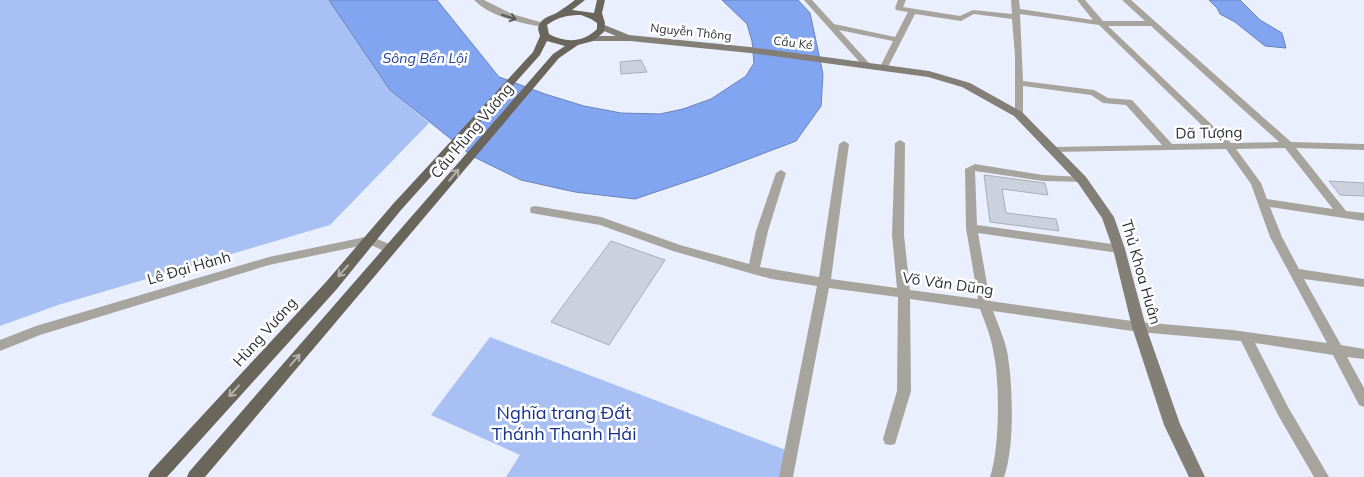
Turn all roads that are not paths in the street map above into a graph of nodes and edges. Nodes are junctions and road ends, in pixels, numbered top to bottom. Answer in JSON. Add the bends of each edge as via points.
{"nodes":[{"id":1,"x":478,"y":0,"type":"edge"},
{"id":2,"x":581,"y":0,"type":"edge"},
{"id":3,"x":601,"y":0,"type":"edge"},
{"id":4,"x":808,"y":0,"type":"edge"},
{"id":5,"x":902,"y":0,"type":"edge"},
{"id":6,"x":1015,"y":0,"type":"edge"},
{"id":7,"x":1081,"y":0,"type":"edge"},
{"id":8,"x":1126,"y":0,"type":"edge"},
{"id":9,"x":913,"y":12,"type":"junction"},
{"id":10,"x":1015,"y":14,"type":"junction"},
{"id":11,"x":559,"y":15,"type":"junction"},
{"id":12,"x":601,"y":23,"type":"junction"},
{"id":13,"x":1101,"y":23,"type":"junction"},
{"id":14,"x":543,"y":24,"type":"junction"},
{"id":15,"x":1154,"y":24,"type":"junction"},
{"id":16,"x":833,"y":26,"type":"junction"},
{"id":17,"x":545,"y":36,"type":"junction"},
{"id":18,"x":630,"y":38,"type":"junction"},
{"id":19,"x":590,"y":39,"type":"junction"},
{"id":20,"x":898,"y":40,"type":"junction"},
{"id":21,"x":575,"y":43,"type":"junction"},
{"id":22,"x":750,"y":50,"type":"joint"},
{"id":23,"x":834,"y":61,"type":"joint"},
{"id":24,"x":866,"y":64,"type":"junction"},
{"id":25,"x":884,"y":67,"type":"junction"},
{"id":26,"x":1018,"y":83,"type":"junction"},
{"id":27,"x":1018,"y":114,"type":"junction"},
{"id":28,"x":900,"y":143,"type":"dead end"},
{"id":29,"x":844,"y":144,"type":"dead end"},
{"id":30,"x":1288,"y":145,"type":"junction"},
{"id":31,"x":1364,"y":147,"type":"edge"},
{"id":32,"x":1170,"y":148,"type":"junction"},
{"id":33,"x":1230,"y":148,"type":"junction"},
{"id":34,"x":1055,"y":150,"type":"junction"},
{"id":35,"x":780,"y":173,"type":"dead end"},
{"id":36,"x":1082,"y":180,"type":"junction"},
{"id":37,"x":1263,"y":202,"type":"junction"},
{"id":38,"x":397,"y":207,"type":"joint"},
{"id":39,"x":536,"y":210,"type":"dead end"},
{"id":40,"x":1342,"y":214,"type":"junction"},
{"id":41,"x":1364,"y":216,"type":"edge"},
{"id":42,"x":972,"y":228,"type":"junction"},
{"id":43,"x":370,"y":240,"type":"junction"},
{"id":44,"x":390,"y":249,"type":"junction"},
{"id":45,"x":1119,"y":249,"type":"junction"},
{"id":46,"x":753,"y":270,"type":"junction"},
{"id":47,"x":1296,"y":273,"type":"junction"},
{"id":48,"x":824,"y":283,"type":"junction"},
{"id":49,"x":1364,"y":283,"type":"edge"},
{"id":50,"x":904,"y":295,"type":"junction"},
{"id":51,"x":985,"y":305,"type":"junction"},
{"id":52,"x":1139,"y":327,"type":"junction"},
{"id":53,"x":1245,"y":337,"type":"junction"},
{"id":54,"x":0,"y":346,"type":"edge"},
{"id":55,"x":1336,"y":350,"type":"junction"},
{"id":56,"x":1364,"y":354,"type":"edge"},
{"id":57,"x":1364,"y":401,"type":"edge"},
{"id":58,"x":890,"y":439,"type":"dead end"},
{"id":59,"x":156,"y":477,"type":"edge"},
{"id":60,"x":195,"y":477,"type":"edge"},
{"id":61,"x":786,"y":477,"type":"edge"},
{"id":62,"x":998,"y":477,"type":"edge"},
{"id":63,"x":1197,"y":477,"type":"edge"},
{"id":64,"x":1322,"y":477,"type":"edge"}],
"edges":[{"from":1,"to":14,"type":"street","one_way":true,"via":[[508,18]]},
{"from":2,"to":11,"type":"main road"},
{"from":3,"to":12,"type":"main road","via":[[598,13]]},
{"from":4,"to":16,"type":"street"},
{"from":5,"to":9,"type":"street","via":[[899,8]]},
{"from":6,"to":10,"type":"street"},
{"from":7,"to":13,"type":"street"},
{"from":8,"to":15,"type":"street"},
{"from":9,"to":10,"type":"street","via":[[956,19],[965,18],[973,12]]},
{"from":9,"to":20,"type":"street"},
{"from":10,"to":13,"type":"street"},
{"from":10,"to":26,"type":"street"},
{"from":11,"to":12,"type":"main road","via":[[582,13]]},
{"from":11,"to":14,"type":"main road"},
{"from":12,"to":18,"type":"main road","name":"Nguyễn Thông"},
{"from":12,"to":19,"type":"main road","via":[[599,33]]},
{"from":13,"to":15,"type":"street"},
{"from":13,"to":33,"type":"street"},
{"from":14,"to":17,"type":"main road"},
{"from":15,"to":30,"type":"street"},
{"from":16,"to":20,"type":"street"},
{"from":16,"to":24,"type":"street"},
{"from":17,"to":21,"type":"main road","via":[[557,42]]},
{"from":17,"to":38,"type":"main road","name":"Cầu Hùng Vương","via":[[537,53]]},
{"from":18,"to":19,"type":"main road","name":"Nguyễn Thông"},
{"from":18,"to":22,"type":"main road","name":"Nguyễn Thông"},
{"from":19,"to":21,"type":"main road"},
{"from":20,"to":25,"type":"street"},
{"from":44,"to":21,"type":"main road","name":"Cầu Hùng Vương","one_way":true,"via":[[544,70],[563,50]]},
{"from":22,"to":23,"type":"main road","name":"Cầu Ké"},
{"from":23,"to":24,"type":"main road","name":"Thủ Khoa Huân"},
{"from":24,"to":25,"type":"main road","name":"Thủ Khoa Huân"},
{"from":25,"to":27,"type":"main road","name":"Thủ Khoa Huân","via":[[966,84]]},
{"from":26,"to":27,"type":"street"},
{"from":26,"to":32,"type":"street","via":[[1094,93],[1106,101],[1129,102]]},
{"from":27,"to":34,"type":"main road","name":"Thủ Khoa Huân"},
{"from":28,"to":50,"type":"street","via":[[899,241]]},
{"from":29,"to":48,"type":"street"},
{"from":30,"to":31,"type":"street","name":"Dã Tượng"},
{"from":30,"to":33,"type":"street","name":"Dã Tượng"},
{"from":30,"to":40,"type":"street"},
{"from":32,"to":33,"type":"street","name":"Dã Tượng"},
{"from":32,"to":34,"type":"street","name":"Dã Tượng"},
{"from":33,"to":37,"type":"street","via":[[1256,183]]},
{"from":34,"to":36,"type":"main road","name":"Thủ Khoa Huân"},
{"from":35,"to":46,"type":"street"},
{"from":36,"to":42,"type":"street","via":[[1043,178],[971,167]]},
{"from":36,"to":45,"type":"main road","name":"Thủ Khoa Huân","via":[[1104,209]]},
{"from":37,"to":40,"type":"street"},
{"from":37,"to":47,"type":"street","via":[[1276,237]]},
{"from":38,"to":43,"type":"main road","name":"Hùng Vương"},
{"from":39,"to":46,"type":"street","name":"Võ Văn Dũng","via":[[601,221],[676,248]]},
{"from":40,"to":41,"type":"street"},
{"from":42,"to":45,"type":"street"},
{"from":42,"to":51,"type":"street"},
{"from":43,"to":44,"type":"street"},
{"from":43,"to":54,"type":"street","name":"Lê Đại Hành","via":[[269,261],[36,331]]},
{"from":43,"to":59,"type":"main road","name":"Hùng Vương","one_way":true},
{"from":60,"to":44,"type":"main road","one_way":true},
{"from":45,"to":52,"type":"main road","name":"Thủ Khoa Huân"},
{"from":46,"to":48,"type":"street","name":"Võ Văn Dũng"},
{"from":47,"to":49,"type":"street"},
{"from":47,"to":55,"type":"street"},
{"from":48,"to":50,"type":"street","name":"Võ Văn Dũng"},
{"from":48,"to":61,"type":"street"},
{"from":50,"to":51,"type":"street","name":"Võ Văn Dũng"},
{"from":50,"to":58,"type":"street","via":[[904,391]]},
{"from":51,"to":52,"type":"street","name":"Võ Văn Dũng"},
{"from":51,"to":62,"type":"street","via":[[1000,350],[1004,395]]},
{"from":52,"to":53,"type":"street","name":"Võ Văn Dũng"},
{"from":52,"to":63,"type":"main road","name":"Thủ Khoa Huân","via":[[1172,425]]},
{"from":53,"to":55,"type":"street","name":"Võ Văn Dũng"},
{"from":53,"to":64,"type":"street"},
{"from":55,"to":56,"type":"street","name":"Võ Văn Dũng"},
{"from":55,"to":57,"type":"street"}]}
